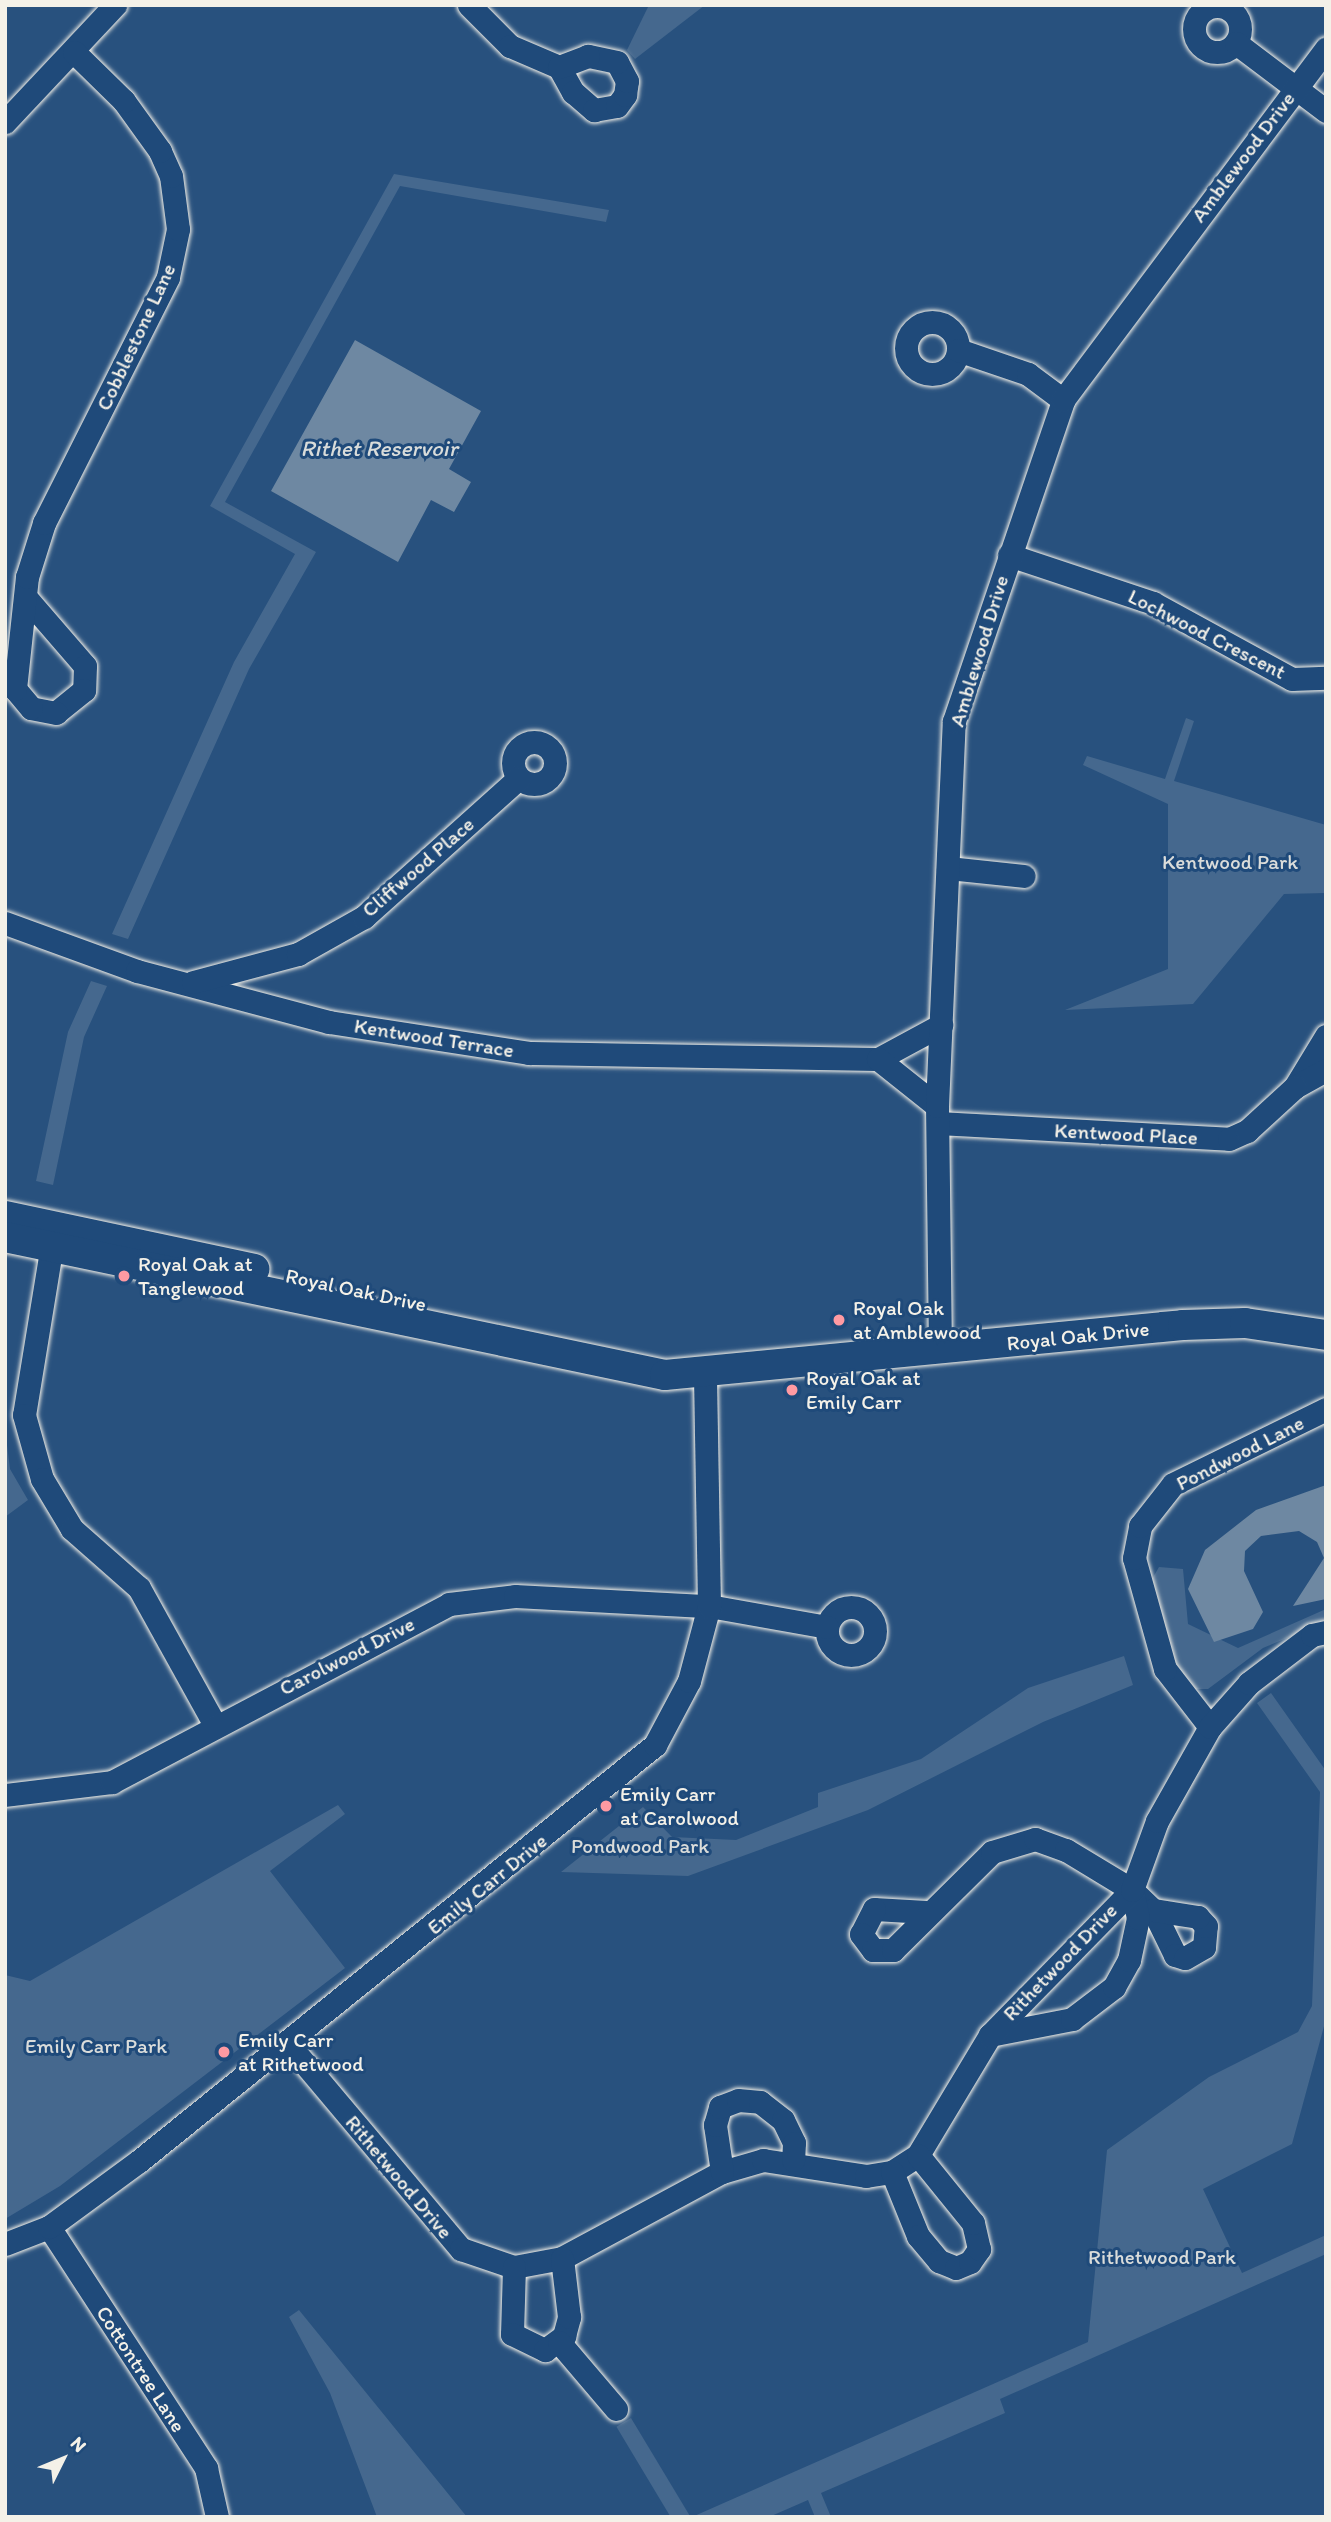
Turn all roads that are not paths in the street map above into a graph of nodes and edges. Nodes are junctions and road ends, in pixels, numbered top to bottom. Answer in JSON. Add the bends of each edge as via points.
{"nodes":[{"id":1,"x":115,"y":5,"type":"edge"},
{"id":2,"x":469,"y":5,"type":"edge"},
{"id":3,"x":1236,"y":43,"type":"dead end"},
{"id":4,"x":1326,"y":48,"type":"edge"},
{"id":5,"x":74,"y":52,"type":"junction"},
{"id":6,"x":559,"y":67,"type":"dead end"},
{"id":7,"x":1294,"y":88,"type":"junction"},
{"id":8,"x":1326,"y":111,"type":"edge"},
{"id":9,"x":5,"y":122,"type":"edge"},
{"id":10,"x":958,"y":351,"type":"dead end"},
{"id":11,"x":1063,"y":400,"type":"junction"},
{"id":12,"x":1009,"y":555,"type":"junction"},
{"id":13,"x":29,"y":600,"type":"junction"},
{"id":14,"x":1326,"y":678,"type":"edge"},
{"id":15,"x":519,"y":778,"type":"dead end"},
{"id":16,"x":948,"y":868,"type":"junction"},
{"id":17,"x":1024,"y":876,"type":"dead end"},
{"id":18,"x":5,"y":923,"type":"edge"},
{"id":19,"x":191,"y":982,"type":"junction"},
{"id":20,"x":941,"y":1025,"type":"junction"},
{"id":21,"x":1326,"y":1036,"type":"edge"},
{"id":22,"x":878,"y":1059,"type":"junction"},
{"id":23,"x":1326,"y":1070,"type":"edge"},
{"id":24,"x":1295,"y":1087,"type":"junction"},
{"id":25,"x":938,"y":1114,"type":"junction"},
{"id":26,"x":5,"y":1216,"type":"edge"},
{"id":27,"x":5,"y":1237,"type":"edge"},
{"id":28,"x":53,"y":1237,"type":"junction"},
{"id":29,"x":1326,"y":1335,"type":"edge"},
{"id":30,"x":940,"y":1351,"type":"junction"},
{"id":31,"x":705,"y":1371,"type":"junction"},
{"id":32,"x":1326,"y":1409,"type":"edge"},
{"id":33,"x":709,"y":1606,"type":"junction"},
{"id":34,"x":827,"y":1627,"type":"dead end"},
{"id":35,"x":1326,"y":1632,"type":"edge"},
{"id":36,"x":215,"y":1725,"type":"junction"},
{"id":37,"x":1210,"y":1727,"type":"junction"},
{"id":38,"x":5,"y":1795,"type":"edge"},
{"id":39,"x":1132,"y":1890,"type":"junction"},
{"id":40,"x":1153,"y":1910,"type":"dead end"},
{"id":41,"x":926,"y":1912,"type":"dead end"},
{"id":42,"x":990,"y":2035,"type":"junction"},
{"id":43,"x":289,"y":2045,"type":"junction"},
{"id":44,"x":918,"y":2155,"type":"junction"},
{"id":45,"x":793,"y":2160,"type":"junction"},
{"id":46,"x":722,"y":2172,"type":"junction"},
{"id":47,"x":892,"y":2172,"type":"junction"},
{"id":48,"x":48,"y":2227,"type":"junction"},
{"id":49,"x":5,"y":2244,"type":"edge"},
{"id":50,"x":562,"y":2258,"type":"junction"},
{"id":51,"x":514,"y":2267,"type":"junction"},
{"id":52,"x":559,"y":2342,"type":"junction"},
{"id":53,"x":616,"y":2409,"type":"dead end"},
{"id":54,"x":217,"y":2517,"type":"edge"}],
"edges":[{"from":1,"to":5,"type":"street"},
{"from":2,"to":6,"type":"street","via":[[510,46]]},
{"from":3,"to":7,"type":"street"},
{"from":4,"to":7,"type":"street","name":"Amblewood Drive"},
{"from":5,"to":9,"type":"street"},
{"from":5,"to":13,"type":"street","name":"Cobblestone Lane","via":[[153,140],[172,176],[178,229],[168,277],[44,523],[27,577]]},
{"from":7,"to":8,"type":"street"},
{"from":7,"to":11,"type":"street","name":"Amblewood Drive"},
{"from":10,"to":11,"type":"street","via":[[1028,374]]},
{"from":11,"to":12,"type":"street","name":"Amblewood Drive"},
{"from":12,"to":14,"type":"street","name":"Lochwood Crescent","via":[[1153,603],[1292,679]]},
{"from":12,"to":16,"type":"street","name":"Amblewood Drive","via":[[954,721]]},
{"from":13,"to":13,"type":"street","name":"Cobblestone Lane","via":[[20,620],[15,689],[31,708],[55,713],[77,701],[85,666]]},
{"from":15,"to":19,"type":"street","name":"Cliffwood Place","via":[[364,917],[298,954]]},
{"from":16,"to":17,"type":"street"},
{"from":16,"to":20,"type":"street","name":"Amblewood Drive"},
{"from":18,"to":19,"type":"street","name":"Kentwood Terrace","via":[[137,971]]},
{"from":19,"to":22,"type":"street","name":"Kentwood Terrace","via":[[329,1022],[529,1053]]},
{"from":20,"to":22,"type":"street","name":"Kentwood Terrace"},
{"from":20,"to":25,"type":"street","name":"Amblewood Drive"},
{"from":21,"to":24,"type":"street","name":"Kentwood Place"},
{"from":22,"to":25,"type":"street"},
{"from":23,"to":24,"type":"street","name":"Kentwood Place"},
{"from":24,"to":25,"type":"street","name":"Kentwood Place","via":[[1247,1131],[1229,1139]]},
{"from":25,"to":30,"type":"street","name":"Amblewood Drive"},
{"from":26,"to":28,"type":"main road","name":"Royal Oak Drive"},
{"from":27,"to":28,"type":"main road","name":"Royal Oak Drive"},
{"from":28,"to":31,"type":"main road","name":"Royal Oak Drive","via":[[654,1353]]},
{"from":28,"to":36,"type":"street","via":[[24,1415],[42,1479],[72,1529],[139,1588]]},
{"from":29,"to":30,"type":"main road","name":"Royal Oak Drive","via":[[1245,1322]]},
{"from":30,"to":31,"type":"main road","name":"Royal Oak Drive"},
{"from":31,"to":33,"type":"street","name":"Emily Carr Drive"},
{"from":32,"to":37,"type":"street","name":"Pondwood Lane","via":[[1173,1484],[1140,1526],[1134,1558],[1166,1669]]},
{"from":33,"to":34,"type":"street","name":"Carolwood Drive"},
{"from":33,"to":36,"type":"street","name":"Carolwood Drive","via":[[515,1596],[449,1604]]},
{"from":33,"to":43,"type":"street","name":"Emily Carr Drive","via":[[689,1681],[655,1745]]},
{"from":35,"to":37,"type":"street","name":"Rithetwood Drive","via":[[1312,1634],[1249,1683]]},
{"from":36,"to":38,"type":"street","name":"Carolwood Drive","via":[[112,1782]]},
{"from":37,"to":39,"type":"street","name":"Rithetwood Drive","via":[[1162,1810]]},
{"from":39,"to":40,"type":"street"},
{"from":39,"to":41,"type":"street","via":[[1066,1850],[1035,1839],[992,1852]]},
{"from":39,"to":42,"type":"street","name":"Rithetwood Drive"},
{"from":39,"to":42,"type":"street","name":"Rithetwood Drive","via":[[1138,1917],[1129,1960],[1106,1994],[1072,2018]]},
{"from":42,"to":44,"type":"street","name":"Rithetwood Drive"},
{"from":43,"to":48,"type":"street","name":"Emily Carr Drive"},
{"from":43,"to":51,"type":"street","name":"Rithetwood Drive","via":[[461,2249]]},
{"from":44,"to":47,"type":"street","name":"Rithetwood Drive"},
{"from":44,"to":47,"type":"street","via":[[974,2223],[979,2249],[970,2262],[948,2264],[925,2245]]},
{"from":45,"to":46,"type":"street","name":"Rithetwood Drive","via":[[764,2160]]},
{"from":45,"to":46,"type":"street","via":[[794,2143],[783,2120],[760,2102],[738,2100],[720,2107],[715,2125]]},
{"from":45,"to":47,"type":"street","name":"Rithetwood Drive","via":[[866,2176]]},
{"from":46,"to":50,"type":"street","name":"Rithetwood Drive"},
{"from":48,"to":49,"type":"street","name":"Emily Carr Drive"},
{"from":48,"to":54,"type":"street","name":"Cottontree Lane","via":[[206,2468]]},
{"from":50,"to":51,"type":"street","name":"Rithetwood Drive"},
{"from":50,"to":52,"type":"street","via":[[569,2317]]},
{"from":51,"to":52,"type":"street","via":[[512,2334],[533,2348]]},
{"from":52,"to":53,"type":"street"}]}
